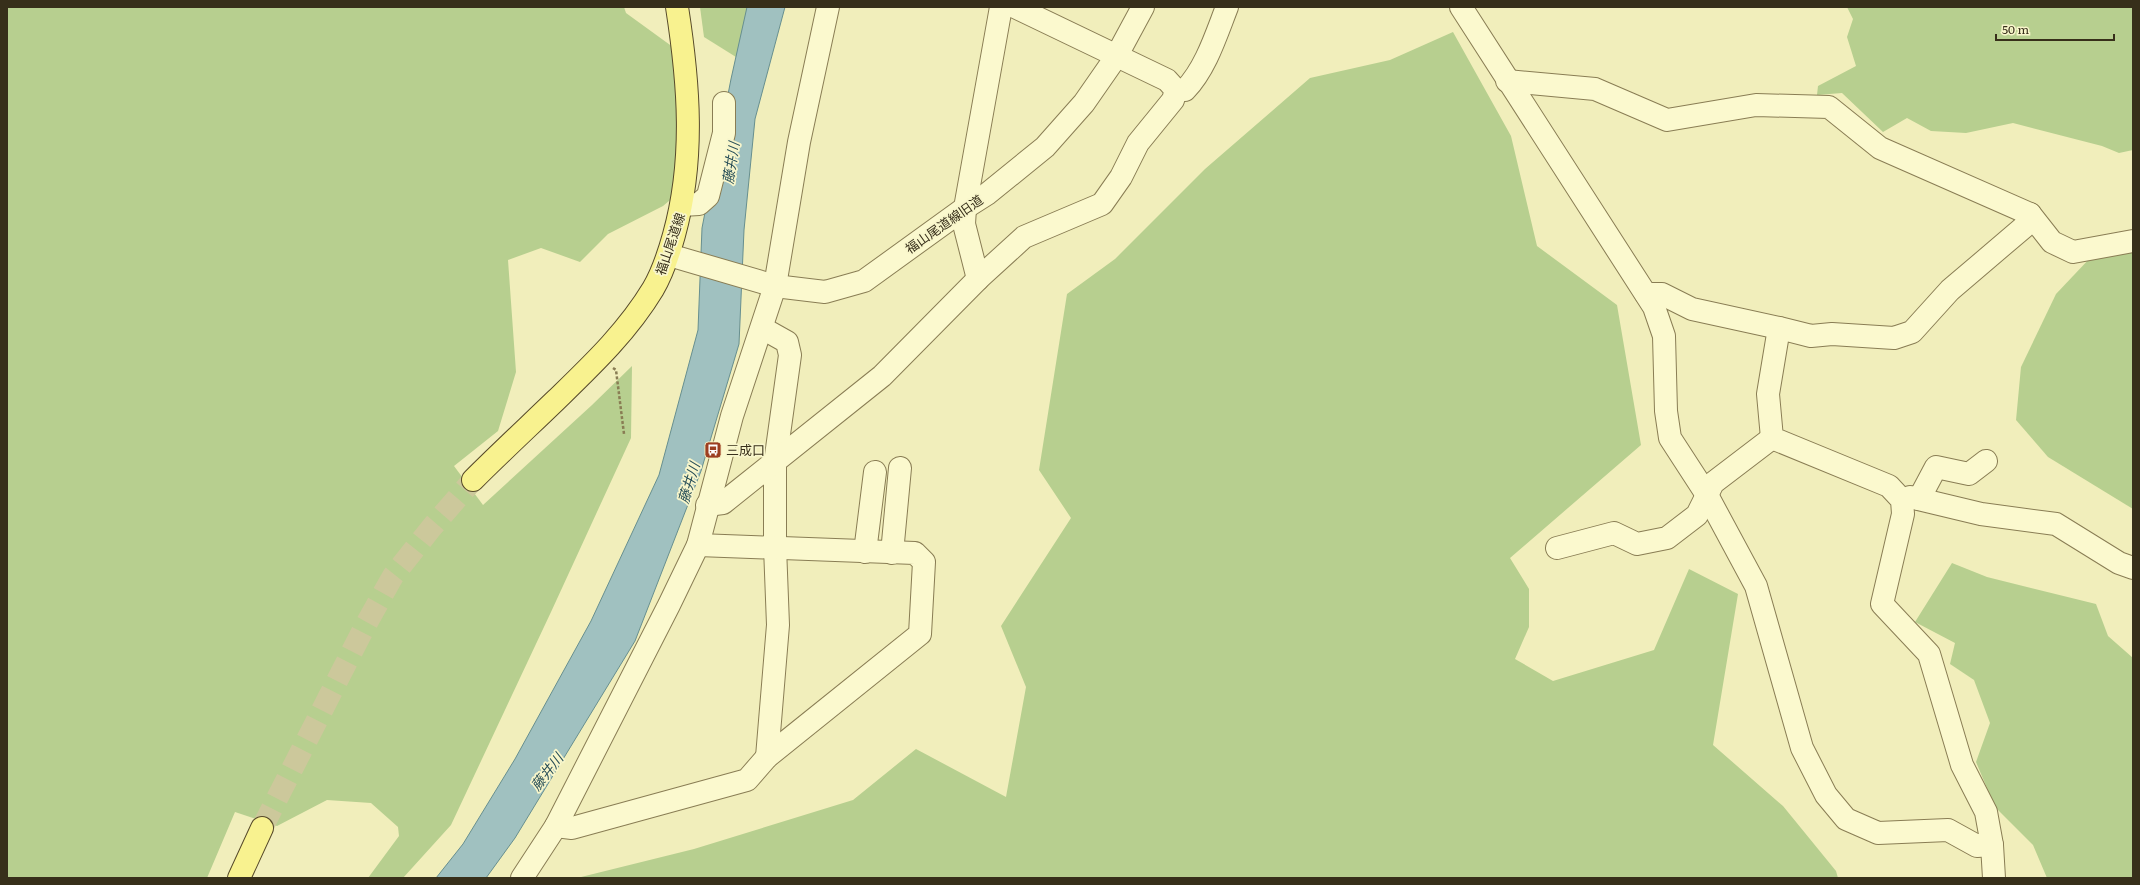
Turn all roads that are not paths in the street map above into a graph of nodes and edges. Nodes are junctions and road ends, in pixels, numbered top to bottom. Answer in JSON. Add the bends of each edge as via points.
{"nodes":[{"id":1,"x":677,"y":7,"type":"edge"},
{"id":2,"x":828,"y":7,"type":"edge"},
{"id":3,"x":1001,"y":7,"type":"edge"},
{"id":4,"x":1015,"y":7,"type":"edge"},
{"id":5,"x":1143,"y":7,"type":"edge"},
{"id":6,"x":1227,"y":7,"type":"edge"},
{"id":7,"x":1461,"y":7,"type":"edge"},
{"id":8,"x":1116,"y":57,"type":"junction"},
{"id":9,"x":1507,"y":81,"type":"junction"},
{"id":10,"x":1176,"y":90,"type":"junction"},
{"id":11,"x":724,"y":103,"type":"dead end"},
{"id":12,"x":682,"y":205,"type":"junction"},
{"id":13,"x":965,"y":208,"type":"junction"},
{"id":14,"x":2030,"y":214,"type":"junction"},
{"id":15,"x":2133,"y":241,"type":"edge"},
{"id":16,"x":669,"y":255,"type":"junction"},
{"id":17,"x":978,"y":279,"type":"junction"},
{"id":18,"x":766,"y":284,"type":"junction"},
{"id":19,"x":1646,"y":294,"type":"junction"},
{"id":20,"x":762,"y":328,"type":"junction"},
{"id":21,"x":1780,"y":328,"type":"junction"},
{"id":22,"x":1772,"y":438,"type":"junction"},
{"id":23,"x":1986,"y":461,"type":"dead end"},
{"id":24,"x":775,"y":463,"type":"junction"},
{"id":25,"x":900,"y":468,"type":"dead end"},
{"id":26,"x":875,"y":472,"type":"dead end"},
{"id":27,"x":473,"y":480,"type":"tunnel mouth"},
{"id":28,"x":1707,"y":495,"type":"junction"},
{"id":29,"x":1911,"y":499,"type":"junction"},
{"id":30,"x":708,"y":505,"type":"junction"},
{"id":31,"x":698,"y":545,"type":"junction"},
{"id":32,"x":775,"y":547,"type":"junction"},
{"id":33,"x":1557,"y":548,"type":"dead end"},
{"id":34,"x":865,"y":552,"type":"junction"},
{"id":35,"x":892,"y":553,"type":"junction"},
{"id":36,"x":2133,"y":568,"type":"edge"},
{"id":37,"x":767,"y":756,"type":"junction"},
{"id":38,"x":556,"y":826,"type":"junction"},
{"id":39,"x":262,"y":828,"type":"tunnel mouth"},
{"id":40,"x":1992,"y":845,"type":"junction"},
{"id":41,"x":239,"y":878,"type":"edge"},
{"id":42,"x":522,"y":878,"type":"edge"},
{"id":43,"x":1994,"y":878,"type":"edge"}],
"edges":[{"from":1,"to":12,"type":"main road","name":"福山尾道線","via":[[685,60],[689,139]]},
{"from":2,"to":18,"type":"street"},
{"from":3,"to":13,"type":"street"},
{"from":4,"to":8,"type":"street"},
{"from":5,"to":8,"type":"street","name":"福山尾道線旧道"},
{"from":6,"to":10,"type":"street","via":[[1211,48],[1193,82],[1185,90]]},
{"from":7,"to":9,"type":"street"},
{"from":8,"to":10,"type":"street","via":[[1167,80]]},
{"from":8,"to":13,"type":"street","name":"福山尾道線旧道","via":[[1084,103],[1045,147],[987,194]]},
{"from":9,"to":14,"type":"street","via":[[1595,89],[1667,120],[1756,105],[1829,107],[1880,148]]},
{"from":9,"to":19,"type":"street"},
{"from":10,"to":17,"type":"street","via":[[1173,100],[1138,143],[1122,177],[1102,204],[1024,237]]},
{"from":11,"to":12,"type":"street","via":[[724,133],[708,196],[699,204]]},
{"from":12,"to":16,"type":"main road","name":"福山尾道線"},
{"from":13,"to":17,"type":"street","via":[[964,224]]},
{"from":13,"to":18,"type":"street","name":"福山尾道線旧道","via":[[864,281],[825,292]]},
{"from":14,"to":15,"type":"street","via":[[2052,242],[2073,252]]},
{"from":14,"to":21,"type":"street","via":[[2024,227],[1950,290],[1912,332],[1894,338],[1832,334],[1811,336]]},
{"from":16,"to":18,"type":"street","name":"福山尾道線旧道"},
{"from":16,"to":27,"type":"main road","name":"福山尾道線","via":[[654,287],[632,321],[602,356]]},
{"from":17,"to":24,"type":"street","via":[[882,376]]},
{"from":18,"to":20,"type":"street"},
{"from":19,"to":21,"type":"street","via":[[1662,294],[1692,309]]},
{"from":19,"to":28,"type":"street","via":[[1654,307],[1664,336],[1666,411],[1670,438]]},
{"from":20,"to":24,"type":"street","via":[[787,342],[790,355]]},
{"from":20,"to":30,"type":"street","via":[[732,416]]},
{"from":21,"to":22,"type":"street","via":[[1768,394]]},
{"from":22,"to":28,"type":"street","via":[[1713,483]]},
{"from":22,"to":29,"type":"street","via":[[1889,486]]},
{"from":23,"to":29,"type":"street","via":[[1969,474],[1936,467]]},
{"from":24,"to":30,"type":"street","via":[[723,503]]},
{"from":24,"to":32,"type":"street"},
{"from":25,"to":35,"type":"street"},
{"from":26,"to":34,"type":"street"},
{"from":28,"to":33,"type":"street","via":[[1697,515],[1667,538],[1636,544],[1614,533]]},
{"from":28,"to":40,"type":"street","via":[[1756,586],[1802,748],[1826,795],[1846,819],[1878,833],[1948,830],[1977,846]]},
{"from":29,"to":36,"type":"street","via":[[1981,514],[2056,524],[2119,563]]},
{"from":29,"to":40,"type":"street","via":[[1903,514],[1882,604],[1929,654],[1962,766],[1986,812]]},
{"from":30,"to":31,"type":"street"},
{"from":31,"to":32,"type":"street"},
{"from":31,"to":38,"type":"street"},
{"from":32,"to":34,"type":"street"},
{"from":32,"to":37,"type":"street","via":[[778,625]]},
{"from":34,"to":35,"type":"street"},
{"from":35,"to":37,"type":"street","via":[[916,553],[924,562],[920,634]]},
{"from":37,"to":38,"type":"street","via":[[747,780],[572,828]]},
{"from":38,"to":42,"type":"street"},
{"from":39,"to":41,"type":"main road"},
{"from":40,"to":43,"type":"street"}]}
